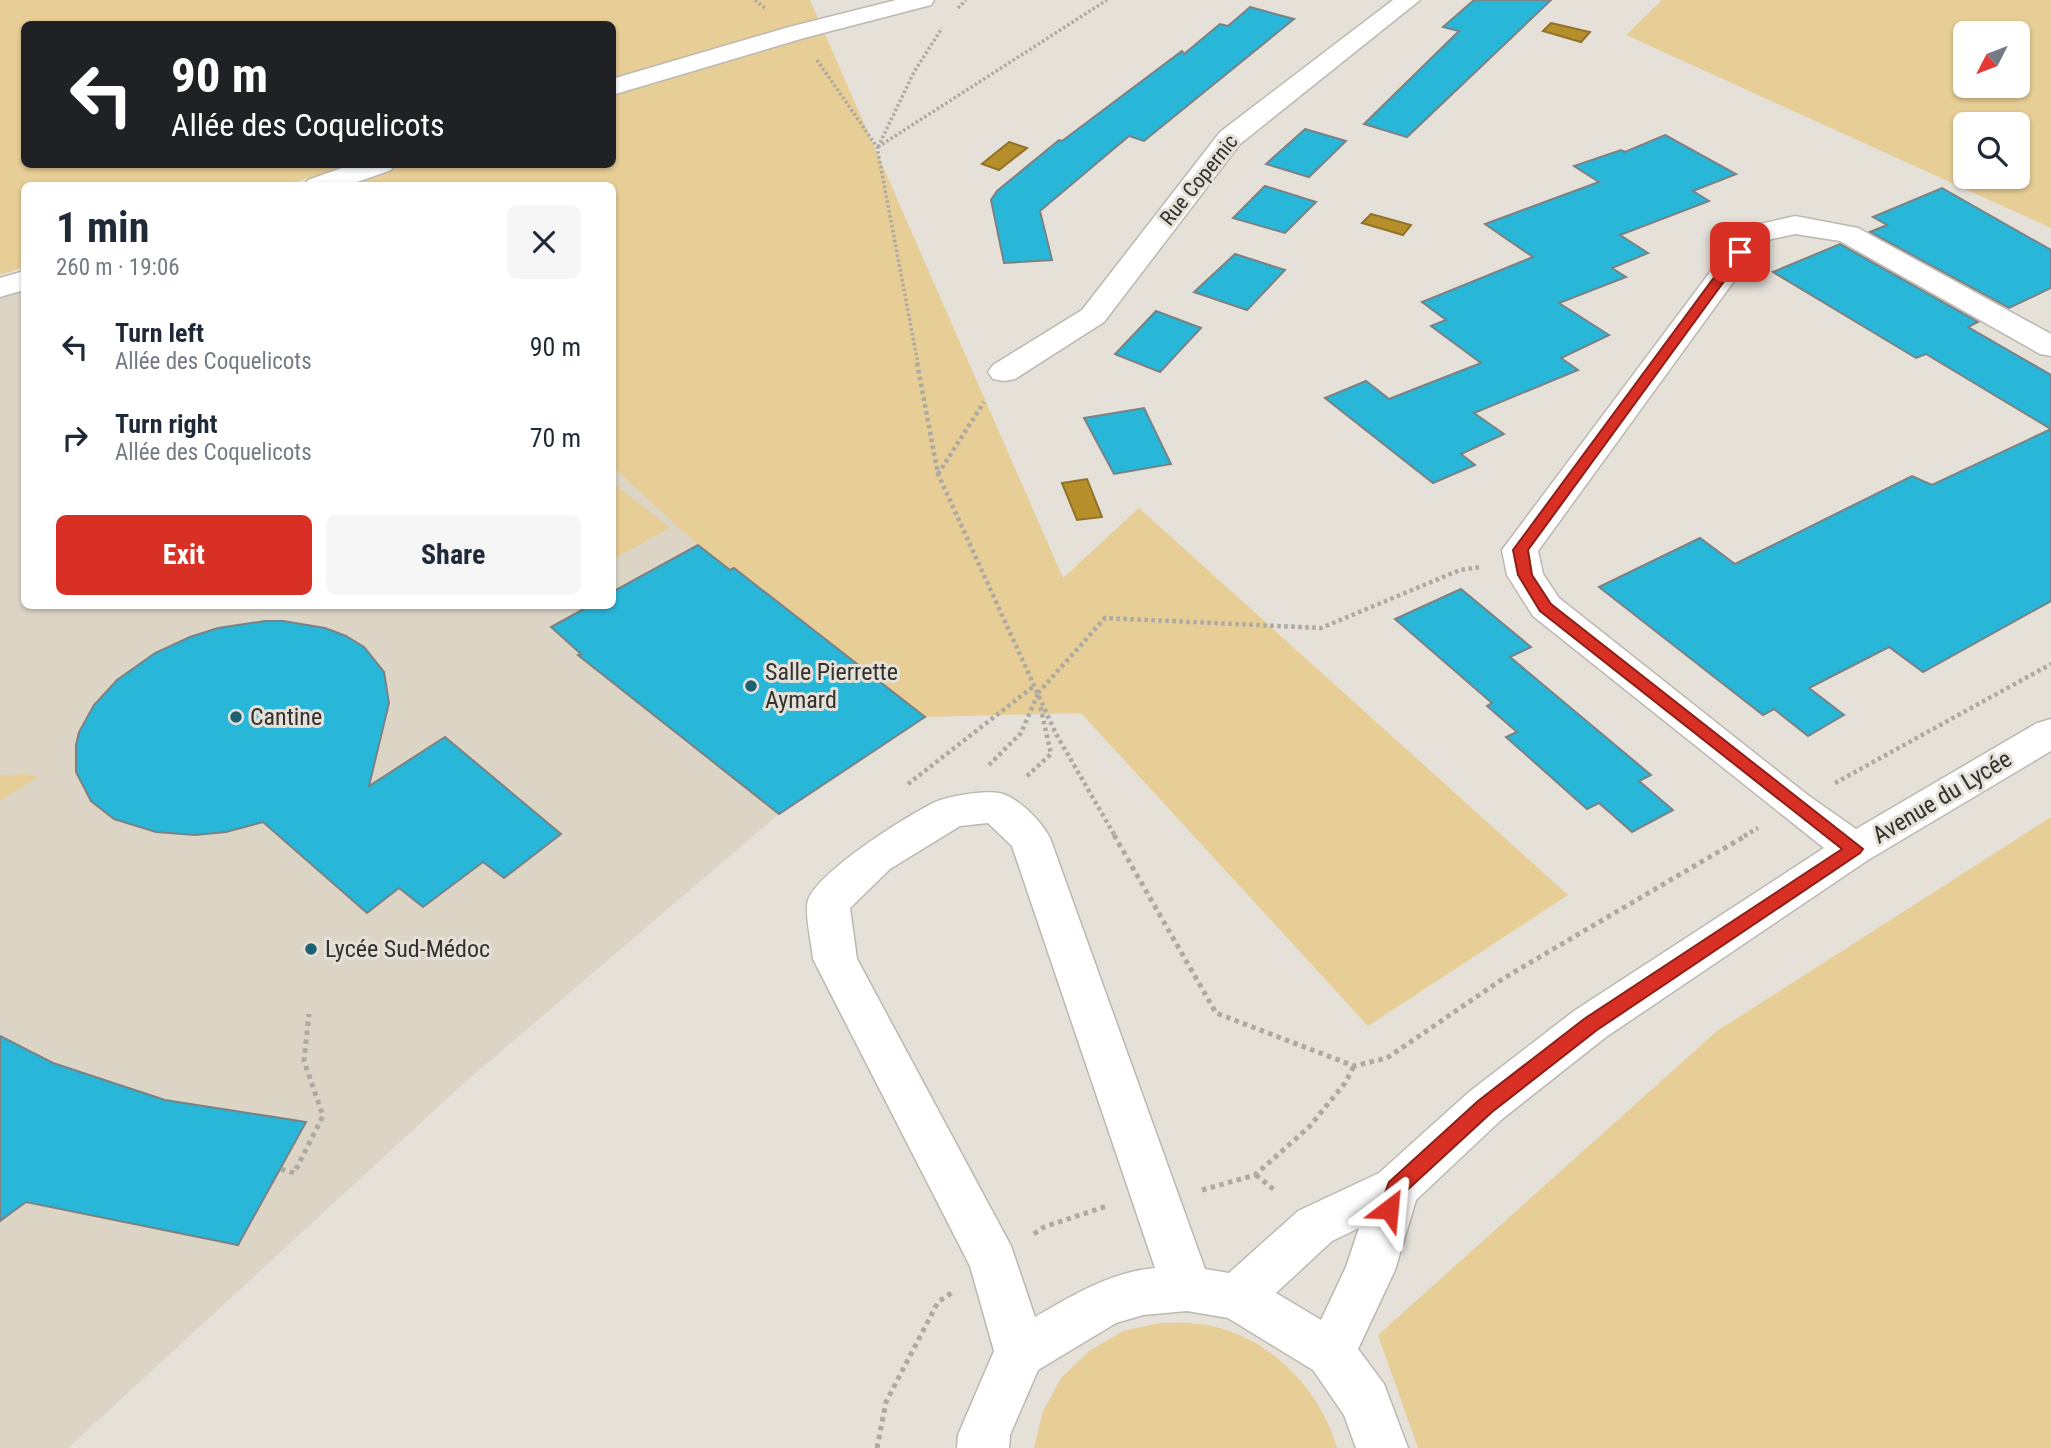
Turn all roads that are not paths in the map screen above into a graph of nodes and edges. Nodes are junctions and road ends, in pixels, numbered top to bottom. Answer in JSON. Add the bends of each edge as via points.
{"nodes":[{"id":1,"x":922,"y":0,"type":"edge"},
{"id":2,"x":1408,"y":0,"type":"edge"},
{"id":3,"x":616,"y":86,"type":"edge"},
{"id":4,"x":370,"y":168,"type":"edge"},
{"id":5,"x":329,"y":182,"type":"edge"},
{"id":6,"x":21,"y":281,"type":"edge"},
{"id":7,"x":0,"y":288,"type":"edge"},
{"id":8,"x":2051,"y":347,"type":"edge"},
{"id":9,"x":1004,"y":372,"type":"road end"},
{"id":10,"x":2051,"y":733,"type":"edge"},
{"id":11,"x":1854,"y":849,"type":"junction"},
{"id":12,"x":1396,"y":1188,"type":"junction"},
{"id":13,"x":1187,"y":1288,"type":"junction"},
{"id":14,"x":1237,"y":1297,"type":"junction"},
{"id":15,"x":1020,"y":1353,"type":"junction"},
{"id":16,"x":1331,"y":1353,"type":"junction"},
{"id":17,"x":984,"y":1448,"type":"edge"},
{"id":18,"x":1382,"y":1448,"type":"edge"}],
"edges":[{"from":1,"to":3,"type":"street"},
{"from":2,"to":9,"type":"street","name":"Rue Copernic","via":[[1230,138],[1093,316]]},
{"from":4,"to":5,"type":"street"},
{"from":6,"to":7,"type":"street"},
{"from":8,"to":11,"type":"street","via":[[1848,234],[1796,225],[1753,234],[1520,550],[1525,575],[1546,607]]},
{"from":10,"to":11,"type":"street","name":"Avenue du Lycée"},
{"from":11,"to":12,"type":"street","name":"Avenue du Lycée","via":[[1590,1024],[1485,1106]]},
{"from":12,"to":14,"type":"street","name":"Avenue du Lycée","via":[[1315,1226]]},
{"from":12,"to":16,"type":"street","name":"Avenue du Lycée","via":[[1370,1270]]},
{"from":13,"to":14,"type":"street"},
{"from":13,"to":15,"type":"street","via":[[1143,1292],[1103,1304]]},
{"from":13,"to":15,"type":"street","via":[[1030,838],[996,807],[951,812],[875,858],[828,903],[835,959],[994,1262]]},
{"from":14,"to":16,"type":"street"},
{"from":15,"to":17,"type":"street","via":[[984,1435]]},
{"from":16,"to":18,"type":"street","via":[[1366,1402]]}]}
